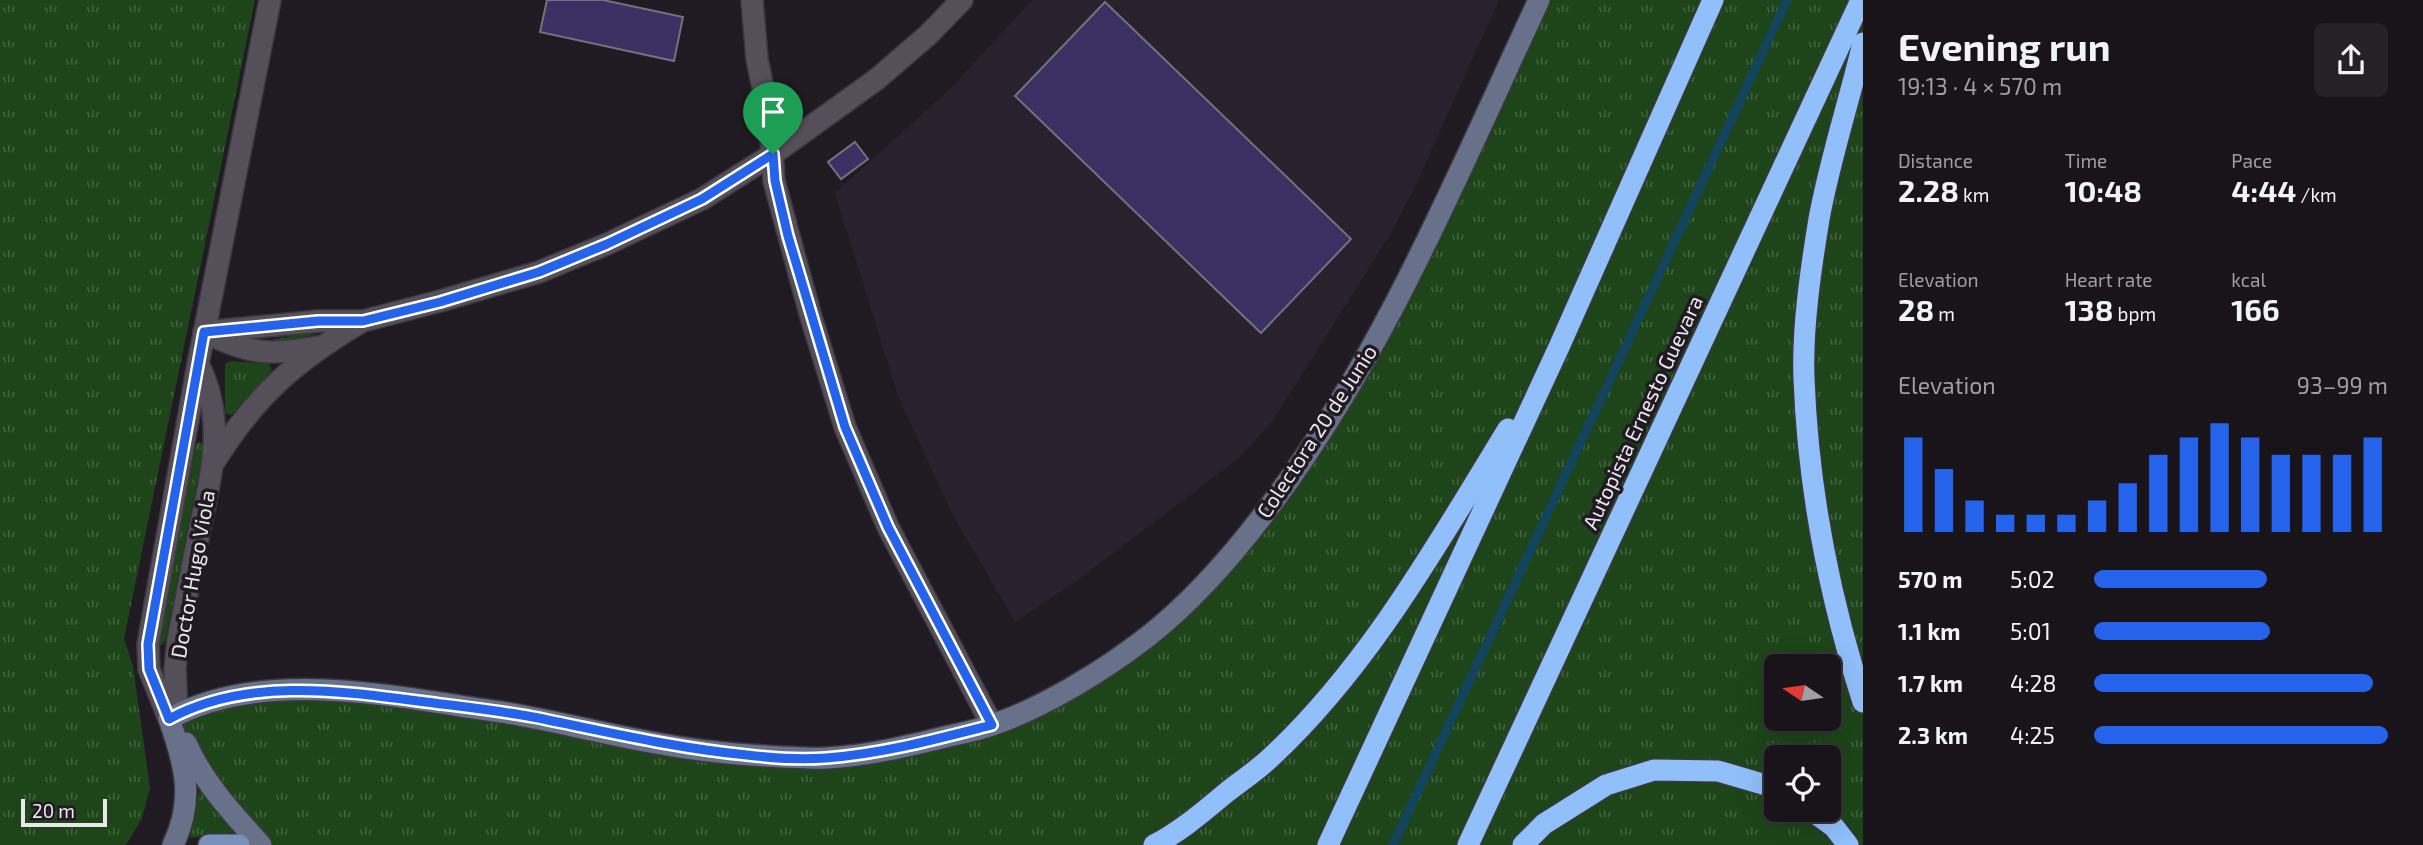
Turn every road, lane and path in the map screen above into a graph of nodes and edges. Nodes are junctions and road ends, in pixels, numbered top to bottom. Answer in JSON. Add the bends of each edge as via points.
{"nodes":[{"id":1,"x":270,"y":0,"type":"edge"},
{"id":2,"x":752,"y":0,"type":"edge"},
{"id":3,"x":962,"y":0,"type":"edge"},
{"id":4,"x":1539,"y":0,"type":"edge"},
{"id":5,"x":1713,"y":0,"type":"edge"},
{"id":6,"x":1861,"y":0,"type":"edge"},
{"id":7,"x":1863,"y":43,"type":"edge"},
{"id":8,"x":773,"y":154,"type":"junction"},
{"id":9,"x":363,"y":321,"type":"junction"},
{"id":10,"x":204,"y":332,"type":"junction"},
{"id":11,"x":1559,"y":346,"type":"junction"},
{"id":12,"x":320,"y":347,"type":"junction"},
{"id":13,"x":198,"y":364,"type":"junction"},
{"id":14,"x":213,"y":463,"type":"junction"},
{"id":15,"x":1863,"y":702,"type":"edge"},
{"id":16,"x":173,"y":716,"type":"junction"},
{"id":17,"x":992,"y":725,"type":"junction"},
{"id":18,"x":1764,"y":784,"type":"edge"},
{"id":19,"x":1827,"y":822,"type":"edge"},
{"id":20,"x":173,"y":845,"type":"edge"},
{"id":21,"x":209,"y":845,"type":"edge"},
{"id":22,"x":239,"y":845,"type":"edge"},
{"id":23,"x":261,"y":845,"type":"edge"},
{"id":24,"x":1154,"y":845,"type":"edge"},
{"id":25,"x":1328,"y":845,"type":"edge"},
{"id":26,"x":1468,"y":845,"type":"edge"},
{"id":27,"x":1523,"y":845,"type":"edge"},
{"id":28,"x":1848,"y":845,"type":"edge"}],
"edges":[{"from":1,"to":10,"type":"street","name":"Doctor Hugo Viola"},
{"from":2,"to":8,"type":"street"},
{"from":3,"to":8,"type":"street","via":[[877,79]]},
{"from":4,"to":17,"type":"main road","name":"Colectora 20 de Junio","via":[[1417,260],[1354,379],[1252,531],[1196,594],[1148,637],[1098,672]]},
{"from":5,"to":11,"type":"highway"},
{"from":6,"to":26,"type":"highway","name":"Autopista Ernesto Guevara"},
{"from":7,"to":15,"type":"highway","via":[[1819,219],[1803,375],[1817,520],[1832,594]]},
{"from":8,"to":9,"type":"street","via":[[702,199],[539,272]]},
{"from":8,"to":17,"type":"street","via":[[788,236],[845,427],[888,527]]},
{"from":9,"to":10,"type":"street"},
{"from":9,"to":12,"type":"street"},
{"from":10,"to":12,"type":"street","via":[[262,353]]},
{"from":10,"to":13,"type":"street","name":"Doctor Hugo Viola"},
{"from":11,"to":24,"type":"highway","via":[[1427,561],[1363,652],[1269,759]]},
{"from":11,"to":25,"type":"highway"},
{"from":12,"to":14,"type":"street","via":[[258,401]]},
{"from":13,"to":14,"type":"street","name":"Doctor Hugo Viola","via":[[213,406]]},
{"from":13,"to":16,"type":"street","name":"Doctor Hugo Viola","via":[[148,644],[149,669]]},
{"from":14,"to":16,"type":"street","name":"Doctor Hugo Viola","via":[[178,640]]},
{"from":16,"to":17,"type":"main road","name":"Colectora 20 de Junio","via":[[220,698],[311,690],[530,717],[667,745],[749,756],[825,759],[902,748]]},
{"from":16,"to":20,"type":"main road","name":"Doctor Hugo Viola","via":[[187,783],[181,829]]},
{"from":16,"to":23,"type":"main road","name":"Doctor Hugo Viola","via":[[206,779]]},
{"from":18,"to":27,"type":"highway","via":[[1718,771],[1654,770],[1606,785],[1544,824]]},
{"from":19,"to":28,"type":"highway"},
{"from":21,"to":22,"type":"main road"}]}
